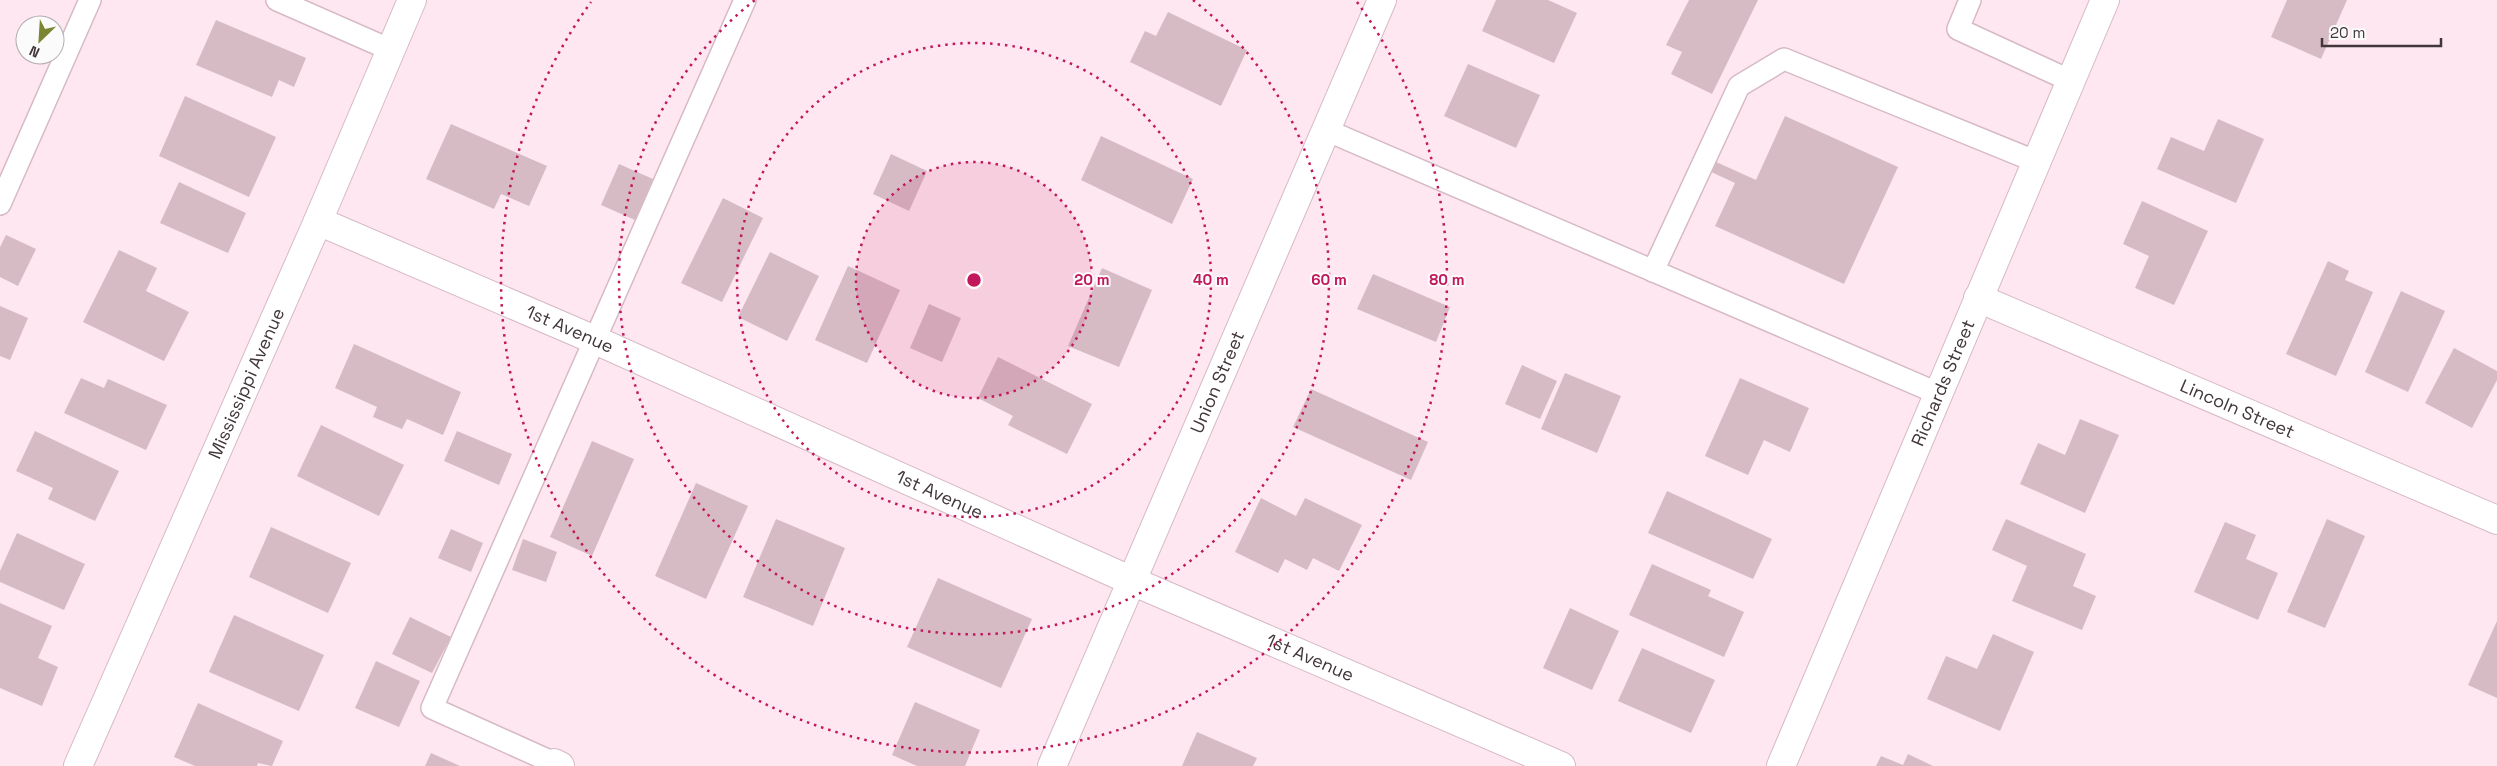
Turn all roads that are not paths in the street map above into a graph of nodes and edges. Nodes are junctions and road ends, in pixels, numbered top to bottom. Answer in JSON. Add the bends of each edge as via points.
{"nodes":[{"id":1,"x":90,"y":0,"type":"edge"},
{"id":2,"x":277,"y":0,"type":"edge"},
{"id":3,"x":412,"y":0,"type":"edge"},
{"id":4,"x":745,"y":0,"type":"edge"},
{"id":5,"x":1382,"y":0,"type":"edge"},
{"id":6,"x":1970,"y":0,"type":"edge"},
{"id":7,"x":2105,"y":0,"type":"edge"},
{"id":8,"x":391,"y":50,"type":"junction"},
{"id":9,"x":2070,"y":81,"type":"junction"},
{"id":10,"x":1326,"y":130,"type":"junction"},
{"id":11,"x":2037,"y":162,"type":"junction"},
{"id":12,"x":0,"y":204,"type":"edge"},
{"id":13,"x":318,"y":221,"type":"junction"},
{"id":14,"x":1653,"y":271,"type":"junction"},
{"id":15,"x":1978,"y":298,"type":"junction"},
{"id":16,"x":595,"y":340,"type":"junction"},
{"id":17,"x":1937,"y":393,"type":"junction"},
{"id":18,"x":2497,"y":520,"type":"edge"},
{"id":19,"x":1132,"y":581,"type":"junction"},
{"id":20,"x":555,"y":765,"type":"edge"},
{"id":21,"x":78,"y":766,"type":"edge"},
{"id":22,"x":1052,"y":766,"type":"edge"},
{"id":23,"x":1561,"y":766,"type":"edge"},
{"id":24,"x":1781,"y":766,"type":"edge"}],
"edges":[{"from":1,"to":12,"type":"lane"},
{"from":2,"to":8,"type":"lane"},
{"from":3,"to":8,"type":"street","name":"Mississippi Avenue"},
{"from":4,"to":16,"type":"lane"},
{"from":5,"to":10,"type":"street","name":"Union Street"},
{"from":6,"to":9,"type":"lane","via":[[1958,30]]},
{"from":7,"to":9,"type":"street","name":"Richards Street"},
{"from":8,"to":13,"type":"street","name":"Mississippi Avenue"},
{"from":9,"to":11,"type":"street","name":"Richards Street"},
{"from":10,"to":14,"type":"lane"},
{"from":10,"to":19,"type":"street","name":"Union Street"},
{"from":11,"to":14,"type":"lane","via":[[1784,59],[1739,86]]},
{"from":11,"to":15,"type":"street","name":"Richards Street"},
{"from":13,"to":16,"type":"street","name":"1st Avenue"},
{"from":13,"to":21,"type":"street","name":"Mississippi Avenue"},
{"from":14,"to":17,"type":"lane"},
{"from":15,"to":17,"type":"street","name":"Richards Street"},
{"from":15,"to":18,"type":"street","name":"Lincoln Street"},
{"from":16,"to":19,"type":"street","name":"1st Avenue"},
{"from":16,"to":20,"type":"lane","via":[[432,708]]},
{"from":17,"to":24,"type":"street","name":"Richards Street"},
{"from":19,"to":22,"type":"street","name":"Union Street"},
{"from":19,"to":23,"type":"street","name":"1st Avenue"}]}
